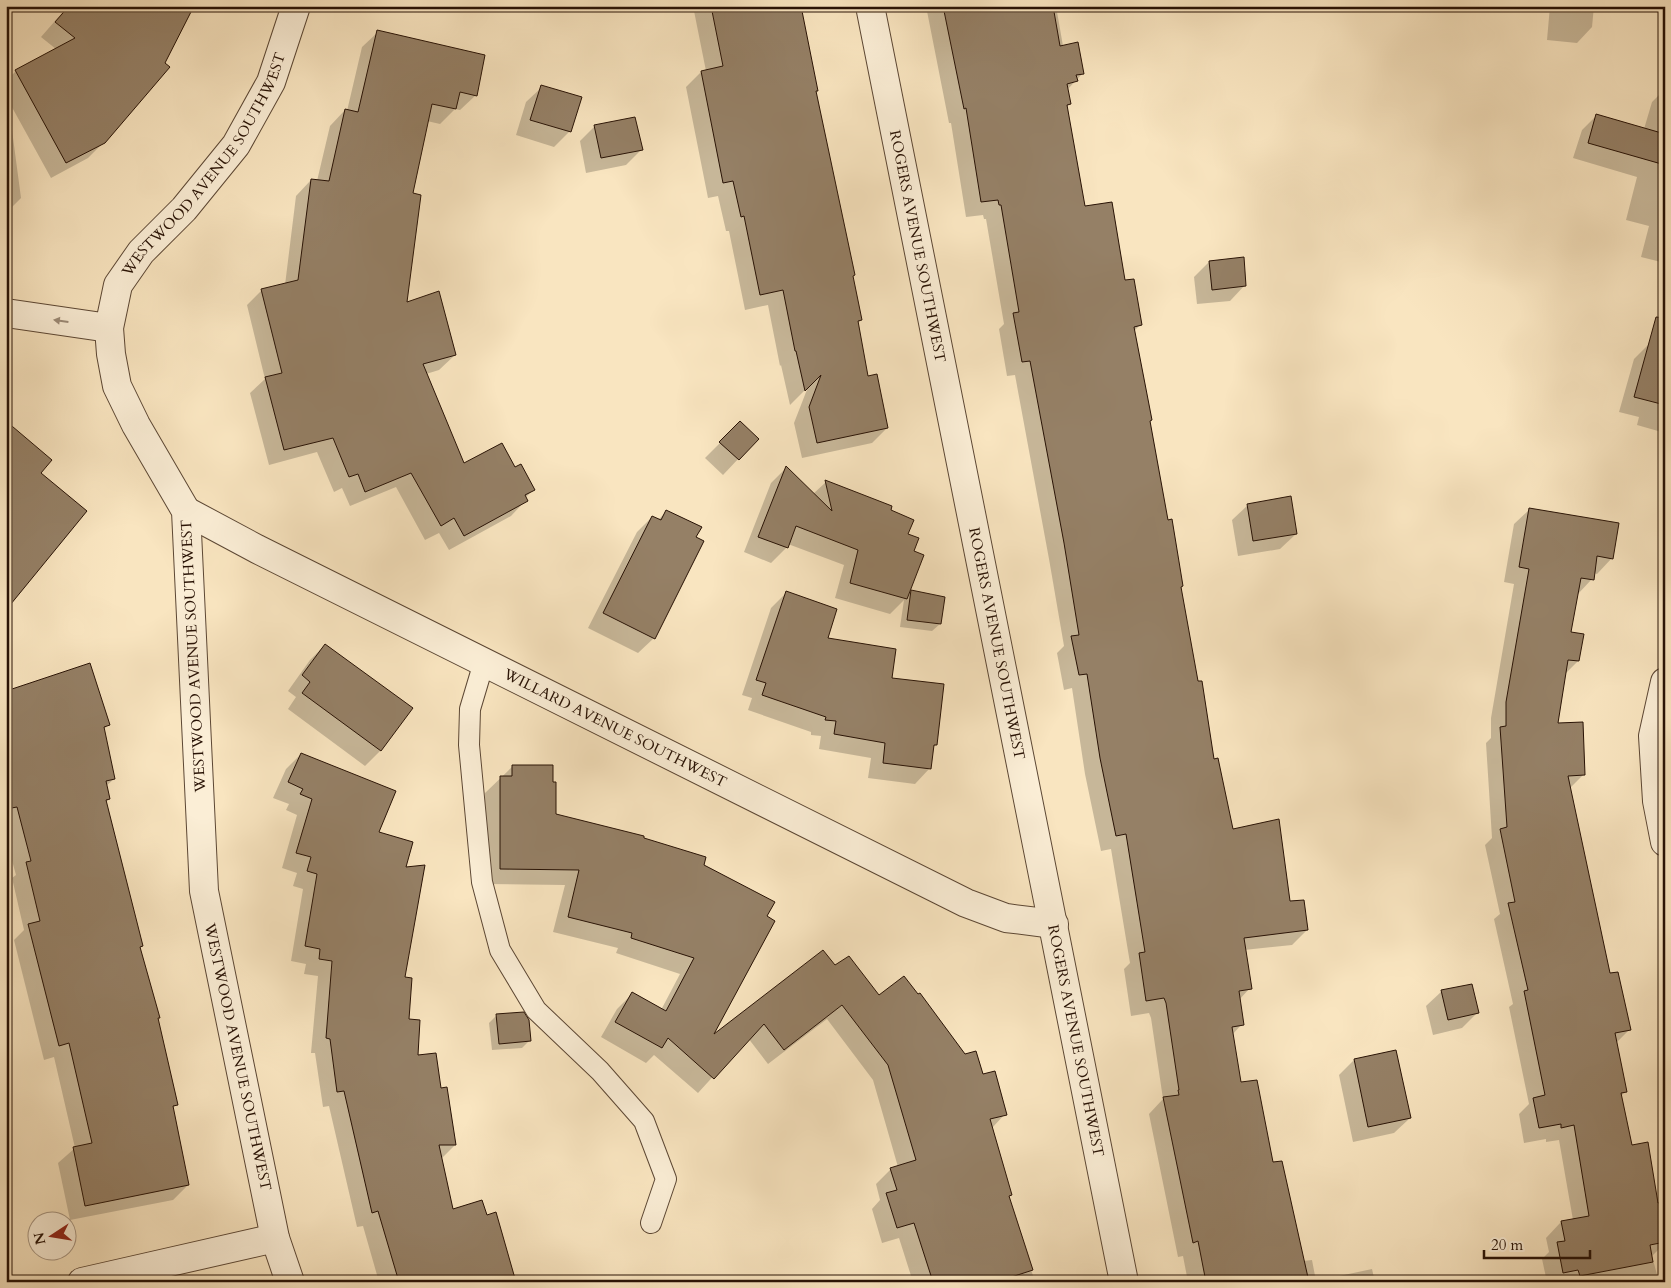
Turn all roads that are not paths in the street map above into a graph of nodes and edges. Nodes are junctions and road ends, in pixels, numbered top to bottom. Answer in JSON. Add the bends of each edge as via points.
{"nodes":[{"id":1,"x":296,"y":6,"type":"edge"},
{"id":2,"x":870,"y":6,"type":"edge"},
{"id":3,"x":6,"y":313,"type":"edge"},
{"id":4,"x":109,"y":328,"type":"junction"},
{"id":5,"x":186,"y":511,"type":"junction"},
{"id":6,"x":484,"y":662,"type":"junction"},
{"id":7,"x":1665,"y":682,"type":"edge"},
{"id":8,"x":1665,"y":842,"type":"edge"},
{"id":9,"x":1054,"y":924,"type":"junction"},
{"id":10,"x":651,"y":1223,"type":"dead end"},
{"id":11,"x":276,"y":1238,"type":"junction"},
{"id":12,"x":82,"y":1282,"type":"edge"},
{"id":13,"x":290,"y":1282,"type":"edge"},
{"id":14,"x":1124,"y":1282,"type":"edge"}],
"edges":[{"from":1,"to":4,"type":"street","name":"WESTWOOD AVENUE SOUTHWEST","via":[[271,82],[236,145],[184,209],[141,252],[118,285]]},
{"from":2,"to":9,"type":"street","name":"ROGERS AVENUE SOUTHWEST"},
{"from":4,"to":3,"type":"street","one_way":true},
{"from":4,"to":5,"type":"street","name":"WESTWOOD AVENUE SOUTHWEST","via":[[117,386]]},
{"from":5,"to":6,"type":"street","name":"WILLARD AVENUE SOUTHWEST"},
{"from":5,"to":11,"type":"street","name":"WESTWOOD AVENUE SOUTHWEST","via":[[204,891]]},
{"from":6,"to":9,"type":"street","name":"WILLARD AVENUE SOUTHWEST","via":[[966,903],[1006,918]]},
{"from":6,"to":10,"type":"lane","via":[[470,709],[469,745],[482,882],[500,950],[536,1010],[600,1071],[644,1121],[666,1179]]},
{"from":7,"to":8,"type":"street","via":[[1653,736],[1657,801]]},
{"from":9,"to":14,"type":"street","name":"ROGERS AVENUE SOUTHWEST"},
{"from":11,"to":12,"type":"street"},
{"from":11,"to":13,"type":"street","name":"WESTWOOD AVENUE SOUTHWEST"}]}
